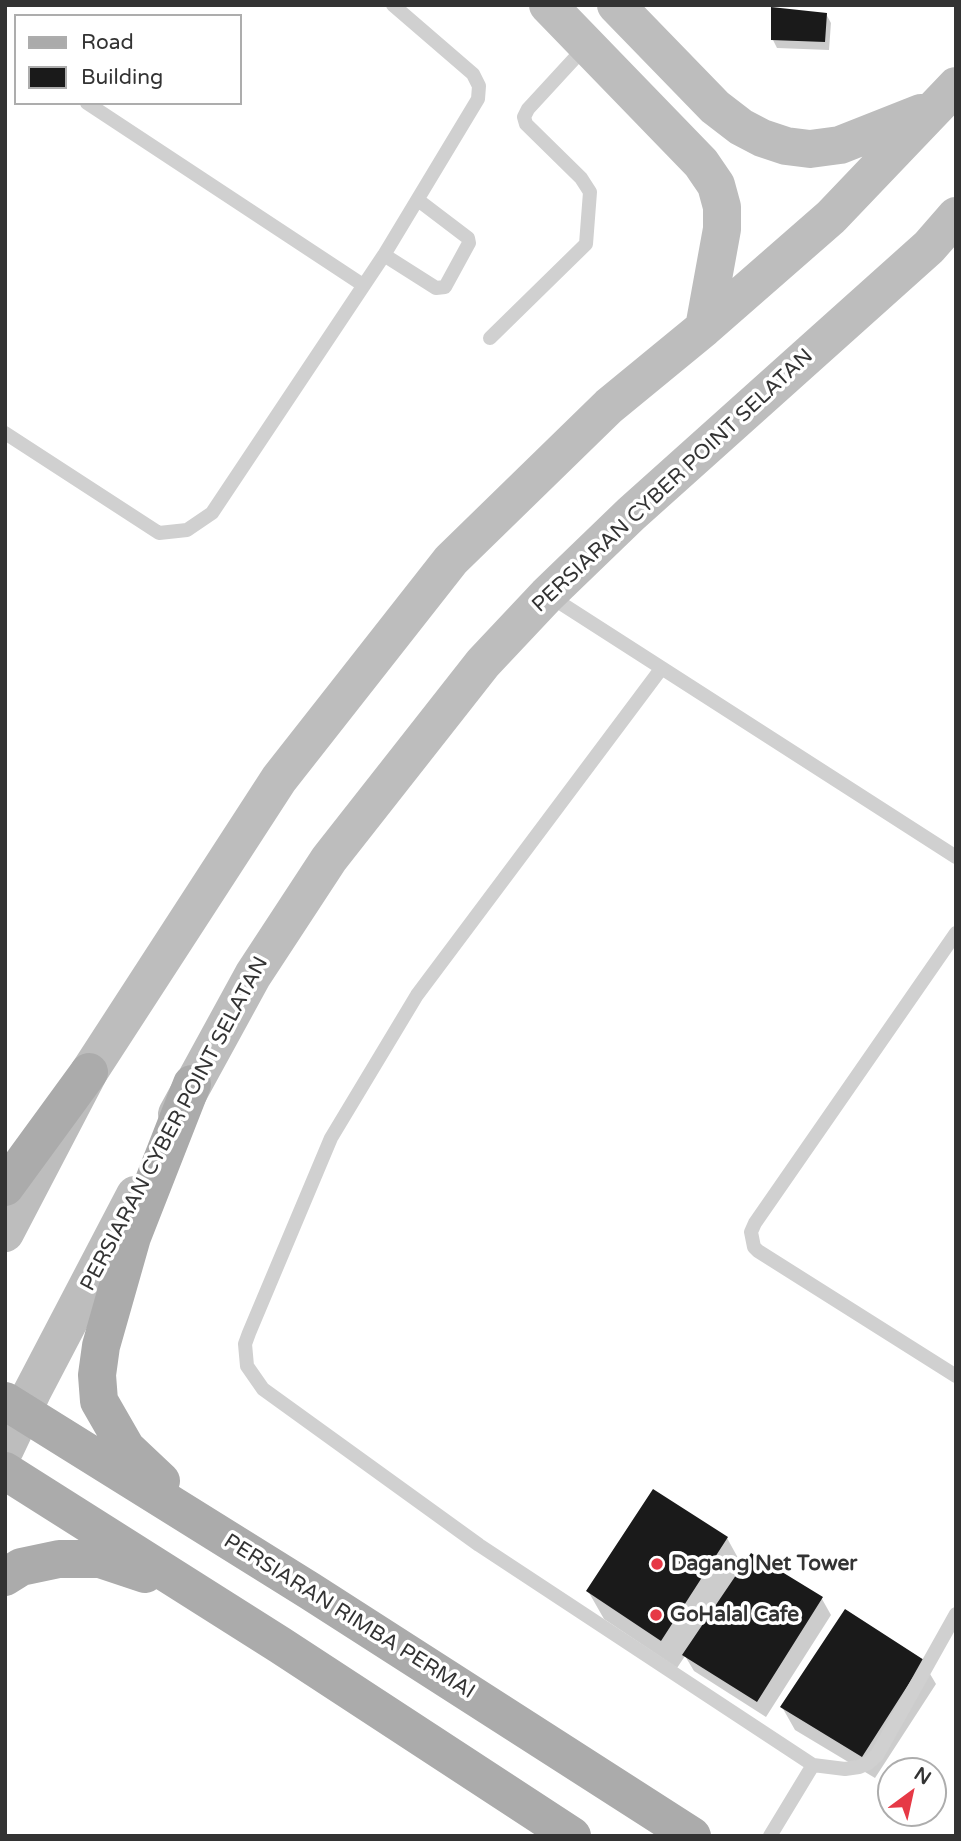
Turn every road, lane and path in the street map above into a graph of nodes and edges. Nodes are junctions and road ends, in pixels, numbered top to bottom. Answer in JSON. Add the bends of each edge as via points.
{"nodes":[{"id":1,"x":393,"y":5,"type":"edge"},
{"id":2,"x":548,"y":5,"type":"edge"},
{"id":3,"x":616,"y":5,"type":"edge"},
{"id":4,"x":587,"y":45,"type":"junction"},
{"id":5,"x":947,"y":96,"type":"edge"},
{"id":6,"x":90,"y":105,"type":"edge"},
{"id":7,"x":418,"y":200,"type":"junction"},
{"id":8,"x":956,"y":216,"type":"edge"},
{"id":9,"x":384,"y":255,"type":"junction"},
{"id":10,"x":363,"y":285,"type":"junction"},
{"id":11,"x":704,"y":328,"type":"junction"},
{"id":12,"x":490,"y":338,"type":"dead end"},
{"id":13,"x":5,"y":433,"type":"edge"},
{"id":14,"x":547,"y":595,"type":"junction"},
{"id":15,"x":661,"y":669,"type":"junction"},
{"id":16,"x":956,"y":857,"type":"edge"},
{"id":17,"x":956,"y":933,"type":"edge"},
{"id":18,"x":89,"y":1072,"type":"junction"},
{"id":19,"x":192,"y":1084,"type":"junction"},
{"id":20,"x":5,"y":1187,"type":"edge"},
{"id":21,"x":5,"y":1233,"type":"edge"},
{"id":22,"x":956,"y":1376,"type":"edge"},
{"id":23,"x":14,"y":1406,"type":"edge"},
{"id":24,"x":5,"y":1449,"type":"edge"},
{"id":25,"x":5,"y":1471,"type":"edge"},
{"id":26,"x":5,"y":1577,"type":"edge"},
{"id":27,"x":310,"y":1591,"type":"junction"},
{"id":28,"x":956,"y":1614,"type":"edge"},
{"id":29,"x":280,"y":1645,"type":"junction"},
{"id":30,"x":811,"y":1763,"type":"junction"},
{"id":31,"x":572,"y":1836,"type":"edge"},
{"id":32,"x":692,"y":1836,"type":"edge"},
{"id":33,"x":769,"y":1836,"type":"edge"}],
"edges":[{"from":1,"to":7,"type":"lane","via":[[473,74],[479,86],[478,99]]},
{"from":2,"to":4,"type":"main road"},
{"from":3,"to":5,"type":"main road","via":[[715,107],[741,127],[786,146],[840,145]]},
{"from":4,"to":11,"type":"main road","via":[[701,163],[716,185],[722,229]]},
{"from":4,"to":12,"type":"lane","via":[[524,117],[590,192],[586,244]]},
{"from":5,"to":11,"type":"main road","via":[[831,217]]},
{"from":6,"to":10,"type":"lane"},
{"from":7,"to":9,"type":"lane"},
{"from":7,"to":9,"type":"lane","via":[[468,238],[445,287],[436,288]]},
{"from":8,"to":14,"type":"main road","name":"PERSIARAN CYBER POINT SELATAN","via":[[929,247]]},
{"from":9,"to":10,"type":"lane"},
{"from":10,"to":13,"type":"lane","via":[[212,513],[187,530],[159,533]]},
{"from":11,"to":18,"type":"main road","via":[[609,406],[451,560],[279,779]]},
{"from":14,"to":15,"type":"lane"},
{"from":14,"to":19,"type":"main road","name":"PERSIARAN CYBER POINT SELATAN","via":[[483,663],[329,859],[253,975]]},
{"from":15,"to":16,"type":"lane"},
{"from":15,"to":30,"type":"lane","via":[[410,1007],[331,1138],[249,1333],[245,1354],[247,1366],[263,1389],[468,1538]]},
{"from":17,"to":22,"type":"lane","via":[[751,1231],[758,1251]]},
{"from":18,"to":20,"type":"main road"},
{"from":18,"to":21,"type":"main road"},
{"from":19,"to":23,"type":"main road","name":"PERSIARAN CYBER POINT SELATAN"},
{"from":19,"to":27,"type":"main road","via":[[111,1304],[97,1375],[99,1401],[126,1448],[152,1475]]},
{"from":23,"to":24,"type":"main road","name":"PERSIARAN CYBER POINT SELATAN"},
{"from":23,"to":27,"type":"main road","name":"PERSIARAN RIMBA PERMAI"},
{"from":25,"to":29,"type":"main road"},
{"from":26,"to":29,"type":"main road","via":[[21,1567],[59,1559],[100,1559],[157,1578]]},
{"from":27,"to":32,"type":"main road","name":"PERSIARAN RIMBA PERMAI"},
{"from":28,"to":30,"type":"lane","via":[[877,1755],[859,1768]]},
{"from":29,"to":31,"type":"main road"},
{"from":30,"to":33,"type":"lane"}]}
